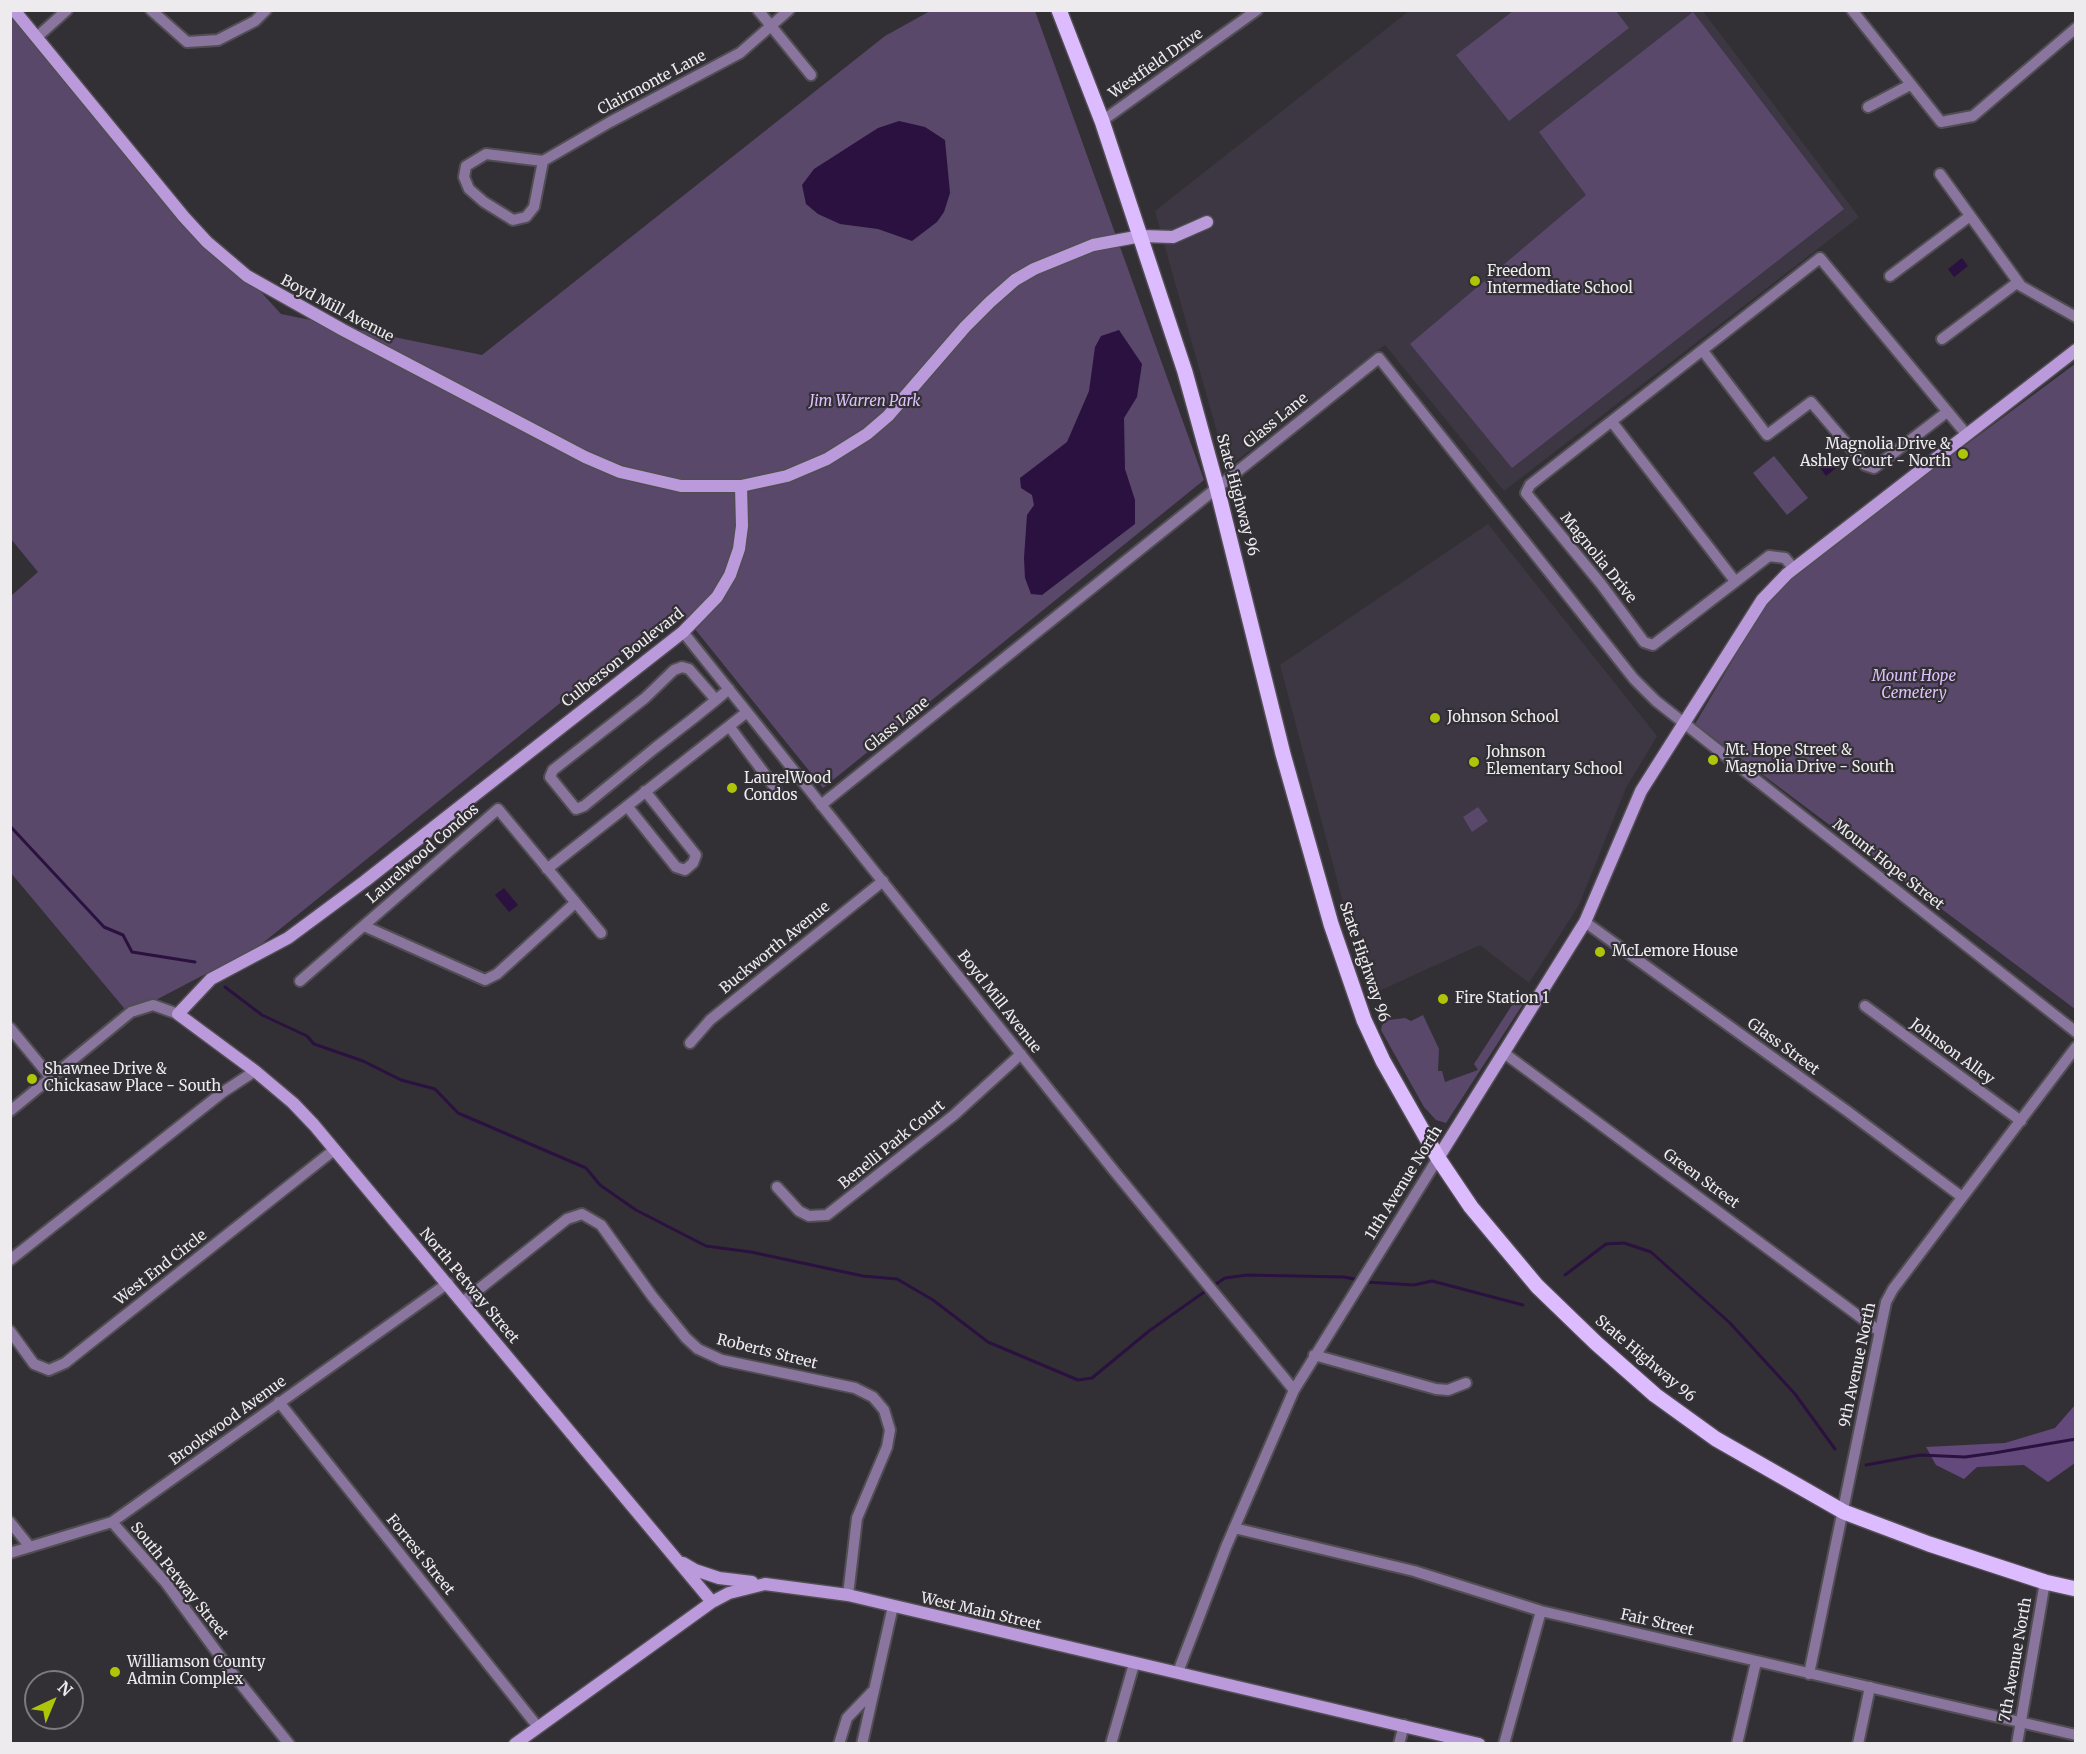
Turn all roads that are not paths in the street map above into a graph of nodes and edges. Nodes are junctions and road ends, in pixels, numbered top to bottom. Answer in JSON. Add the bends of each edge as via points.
{"nodes":[{"id":1,"x":14,"y":10,"type":"edge"},
{"id":2,"x":68,"y":10,"type":"edge"},
{"id":3,"x":152,"y":10,"type":"edge"},
{"id":4,"x":266,"y":10,"type":"edge"},
{"id":5,"x":758,"y":10,"type":"edge"},
{"id":6,"x":789,"y":10,"type":"edge"},
{"id":7,"x":1059,"y":10,"type":"edge"},
{"id":8,"x":1257,"y":10,"type":"edge"},
{"id":9,"x":1852,"y":10,"type":"edge"},
{"id":10,"x":772,"y":26,"type":"junction"},
{"id":11,"x":2076,"y":28,"type":"edge"},
{"id":12,"x":37,"y":37,"type":"junction"},
{"id":13,"x":811,"y":75,"type":"dead end"},
{"id":14,"x":1910,"y":85,"type":"junction"},
{"id":15,"x":1868,"y":107,"type":"dead end"},
{"id":16,"x":1102,"y":121,"type":"junction"},
{"id":17,"x":543,"y":162,"type":"junction"},
{"id":18,"x":1940,"y":174,"type":"dead end"},
{"id":19,"x":1970,"y":216,"type":"junction"},
{"id":20,"x":1207,"y":222,"type":"dead end"},
{"id":21,"x":1141,"y":236,"type":"junction"},
{"id":22,"x":1890,"y":276,"type":"dead end"},
{"id":23,"x":2018,"y":282,"type":"junction"},
{"id":24,"x":2076,"y":318,"type":"edge"},
{"id":25,"x":1942,"y":339,"type":"dead end"},
{"id":26,"x":2076,"y":350,"type":"edge"},
{"id":27,"x":1703,"y":351,"type":"junction"},
{"id":28,"x":1947,"y":412,"type":"junction"},
{"id":29,"x":1612,"y":422,"type":"junction"},
{"id":30,"x":1967,"y":435,"type":"junction"},
{"id":31,"x":741,"y":486,"type":"junction"},
{"id":32,"x":1217,"y":488,"type":"junction"},
{"id":33,"x":1794,"y":569,"type":"junction"},
{"id":34,"x":1735,"y":581,"type":"junction"},
{"id":35,"x":683,"y":632,"type":"junction"},
{"id":36,"x":729,"y":689,"type":"junction"},
{"id":37,"x":716,"y":700,"type":"junction"},
{"id":38,"x":747,"y":711,"type":"junction"},
{"id":39,"x":1682,"y":723,"type":"junction"},
{"id":40,"x":729,"y":726,"type":"junction"},
{"id":41,"x":776,"y":789,"type":"dead end"},
{"id":42,"x":645,"y":791,"type":"junction"},
{"id":43,"x":821,"y":805,"type":"junction"},
{"id":44,"x":627,"y":806,"type":"junction"},
{"id":45,"x":547,"y":868,"type":"junction"},
{"id":46,"x":883,"y":881,"type":"junction"},
{"id":47,"x":575,"y":903,"type":"junction"},
{"id":48,"x":1585,"y":922,"type":"junction"},
{"id":49,"x":364,"y":926,"type":"junction"},
{"id":50,"x":601,"y":933,"type":"dead end"},
{"id":51,"x":300,"y":981,"type":"dead end"},
{"id":52,"x":1865,"y":1006,"type":"dead end"},
{"id":53,"x":178,"y":1014,"type":"junction"},
{"id":54,"x":10,"y":1028,"type":"edge"},
{"id":55,"x":2076,"y":1032,"type":"edge"},
{"id":56,"x":690,"y":1043,"type":"dead end"},
{"id":57,"x":2076,"y":1047,"type":"edge"},
{"id":58,"x":1504,"y":1053,"type":"junction"},
{"id":59,"x":1021,"y":1054,"type":"junction"},
{"id":60,"x":255,"y":1071,"type":"junction"},
{"id":61,"x":52,"y":1079,"type":"junction"},
{"id":62,"x":10,"y":1111,"type":"edge"},
{"id":63,"x":2021,"y":1121,"type":"junction"},
{"id":64,"x":334,"y":1150,"type":"junction"},
{"id":65,"x":1438,"y":1158,"type":"junction"},
{"id":66,"x":777,"y":1187,"type":"dead end"},
{"id":67,"x":1962,"y":1197,"type":"junction"},
{"id":68,"x":10,"y":1260,"type":"edge"},
{"id":69,"x":448,"y":1283,"type":"junction"},
{"id":70,"x":464,"y":1301,"type":"junction"},
{"id":71,"x":10,"y":1331,"type":"edge"},
{"id":72,"x":1879,"y":1332,"type":"junction"},
{"id":73,"x":1314,"y":1355,"type":"junction"},
{"id":74,"x":1466,"y":1383,"type":"dead end"},
{"id":75,"x":1294,"y":1390,"type":"junction"},
{"id":76,"x":279,"y":1402,"type":"junction"},
{"id":77,"x":1844,"y":1512,"type":"junction"},
{"id":78,"x":10,"y":1522,"type":"edge"},
{"id":79,"x":112,"y":1522,"type":"junction"},
{"id":80,"x":1234,"y":1528,"type":"junction"},
{"id":81,"x":30,"y":1547,"type":"junction"},
{"id":82,"x":10,"y":1553,"type":"edge"},
{"id":83,"x":674,"y":1557,"type":"junction"},
{"id":84,"x":2045,"y":1582,"type":"junction"},
{"id":85,"x":765,"y":1584,"type":"junction"},
{"id":86,"x":2076,"y":1588,"type":"edge"},
{"id":87,"x":848,"y":1595,"type":"junction"},
{"id":88,"x":712,"y":1602,"type":"junction"},
{"id":89,"x":893,"y":1606,"type":"junction"},
{"id":90,"x":1541,"y":1611,"type":"junction"},
{"id":91,"x":1756,"y":1662,"type":"junction"},
{"id":92,"x":1134,"y":1664,"type":"junction"},
{"id":93,"x":1178,"y":1672,"type":"junction"},
{"id":94,"x":1809,"y":1674,"type":"junction"},
{"id":95,"x":1870,"y":1688,"type":"junction"},
{"id":96,"x":872,"y":1692,"type":"junction"},
{"id":97,"x":2021,"y":1721,"type":"junction"},
{"id":98,"x":1404,"y":1725,"type":"junction"},
{"id":99,"x":538,"y":1727,"type":"junction"},
{"id":100,"x":2076,"y":1735,"type":"edge"},
{"id":101,"x":290,"y":1743,"type":"edge"},
{"id":102,"x":515,"y":1743,"type":"edge"},
{"id":103,"x":838,"y":1743,"type":"edge"},
{"id":104,"x":862,"y":1743,"type":"edge"},
{"id":105,"x":1111,"y":1743,"type":"edge"},
{"id":106,"x":1399,"y":1743,"type":"edge"},
{"id":107,"x":1479,"y":1743,"type":"edge"},
{"id":108,"x":1504,"y":1743,"type":"edge"},
{"id":109,"x":1737,"y":1743,"type":"edge"},
{"id":110,"x":1858,"y":1743,"type":"edge"},
{"id":111,"x":2017,"y":1743,"type":"edge"}],
"edges":[{"from":1,"to":12,"type":"street","name":"Boyd Mill Avenue"},
{"from":2,"to":12,"type":"street"},
{"from":3,"to":4,"type":"street","via":[[187,42],[218,40],[255,21]]},
{"from":5,"to":10,"type":"street"},
{"from":6,"to":10,"type":"street","name":"Clairmonte Lane"},
{"from":7,"to":16,"type":"main road","name":"State Highway 96"},
{"from":8,"to":16,"type":"street","name":"Westfield Drive"},
{"from":9,"to":14,"type":"street"},
{"from":10,"to":13,"type":"street"},
{"from":10,"to":17,"type":"street","name":"Clairmonte Lane","via":[[740,53]]},
{"from":11,"to":14,"type":"street","via":[[1973,116],[1941,122]]},
{"from":12,"to":31,"type":"street","name":"Boyd Mill Avenue","via":[[207,242],[270,291],[620,472],[681,486]]},
{"from":14,"to":15,"type":"street"},
{"from":16,"to":21,"type":"main road","name":"State Highway 96"},
{"from":17,"to":17,"type":"street","via":[[486,154],[466,166],[464,177],[469,189],[513,220],[526,217],[534,207]]},
{"from":18,"to":19,"type":"street"},
{"from":19,"to":22,"type":"street"},
{"from":19,"to":23,"type":"street"},
{"from":20,"to":21,"type":"street","via":[[1173,237]]},
{"from":21,"to":31,"type":"street","via":[[1093,245],[1015,280],[964,327],[903,400],[867,434],[827,459],[787,476]]},
{"from":21,"to":32,"type":"main road","name":"State Highway 96"},
{"from":23,"to":24,"type":"street"},
{"from":23,"to":25,"type":"street"},
{"from":26,"to":30,"type":"street"},
{"from":27,"to":28,"type":"street","via":[[1767,435],[1811,402],[1865,465],[1874,468]]},
{"from":27,"to":28,"type":"street","name":"Magnolia Drive","via":[[1820,258]]},
{"from":27,"to":29,"type":"street","name":"Magnolia Drive"},
{"from":28,"to":30,"type":"street","name":"Magnolia Drive"},
{"from":29,"to":34,"type":"street"},
{"from":29,"to":34,"type":"street","name":"Magnolia Drive","via":[[1530,485],[1526,493],[1644,642],[1653,645]]},
{"from":30,"to":33,"type":"street"},
{"from":31,"to":35,"type":"street","name":"Culberson Boulevard","via":[[742,526],[730,575],[717,597]]},
{"from":32,"to":39,"type":"street","name":"Glass Lane","via":[[1379,358],[1634,679]]},
{"from":32,"to":43,"type":"street","name":"Glass Lane"},
{"from":32,"to":65,"type":"main road","name":"State Highway 96","via":[[1283,753],[1331,924],[1364,1020]]},
{"from":33,"to":34,"type":"street","name":"Magnolia Drive","via":[[1785,558],[1769,556]]},
{"from":33,"to":39,"type":"street","via":[[1762,600]]},
{"from":35,"to":36,"type":"street","name":"Boyd Mill Avenue"},
{"from":35,"to":53,"type":"street","name":"Culberson Boulevard","via":[[288,938],[211,980]]},
{"from":36,"to":37,"type":"street"},
{"from":36,"to":38,"type":"street","name":"Boyd Mill Avenue"},
{"from":37,"to":37,"type":"street","via":[[584,806],[576,809],[550,777],[553,770],[645,698],[674,670],[689,669]]},
{"from":38,"to":40,"type":"street"},
{"from":38,"to":43,"type":"street","name":"Boyd Mill Avenue"},
{"from":39,"to":48,"type":"street","name":"11th Avenue North","via":[[1641,791]]},
{"from":39,"to":55,"type":"street","name":"Mount Hope Street"},
{"from":40,"to":41,"type":"street"},
{"from":40,"to":42,"type":"street"},
{"from":42,"to":44,"type":"street"},
{"from":42,"to":44,"type":"street","via":[[696,855],[685,870],[676,867]]},
{"from":43,"to":46,"type":"street","name":"Boyd Mill Avenue"},
{"from":44,"to":45,"type":"street"},
{"from":45,"to":47,"type":"street","name":"Laurelwood Condos"},
{"from":45,"to":49,"type":"street","name":"Laurelwood Condos","via":[[498,809]]},
{"from":46,"to":56,"type":"street","name":"Buckworth Avenue","via":[[710,1020]]},
{"from":46,"to":59,"type":"street","name":"Boyd Mill Avenue"},
{"from":47,"to":49,"type":"street","name":"Laurelwood Condos","via":[[497,974],[485,980]]},
{"from":47,"to":50,"type":"street","name":"Laurelwood Condos"},
{"from":48,"to":58,"type":"street","name":"11th Avenue North"},
{"from":48,"to":67,"type":"street","name":"Glass Street"},
{"from":49,"to":51,"type":"street","name":"Laurelwood Condos"},
{"from":52,"to":63,"type":"street","name":"Johnson Alley"},
{"from":53,"to":60,"type":"street","name":"North Petway Street"},
{"from":53,"to":61,"type":"street","via":[[153,1005],[131,1012]]},
{"from":54,"to":61,"type":"street"},
{"from":57,"to":63,"type":"street","name":"9th Avenue North"},
{"from":58,"to":65,"type":"street","name":"11th Avenue North"},
{"from":58,"to":72,"type":"street","name":"Green Street"},
{"from":59,"to":66,"type":"street","name":"Benelli Park Court","via":[[954,1115],[827,1215],[809,1216]]},
{"from":59,"to":75,"type":"street","name":"Boyd Mill Avenue"},
{"from":60,"to":64,"type":"street","name":"North Petway Street","via":[[293,1102]]},
{"from":60,"to":68,"type":"street"},
{"from":61,"to":62,"type":"street"},
{"from":63,"to":67,"type":"street","name":"9th Avenue North"},
{"from":64,"to":69,"type":"street","name":"North Petway Street"},
{"from":64,"to":71,"type":"street","name":"West End Circle","via":[[65,1363],[49,1370],[34,1364]]},
{"from":65,"to":73,"type":"street","name":"11th Avenue North"},
{"from":65,"to":77,"type":"main road","name":"State Highway 96","via":[[1471,1207],[1537,1286],[1655,1395],[1716,1439]]},
{"from":67,"to":72,"type":"street","name":"9th Avenue North","via":[[1893,1288]]},
{"from":69,"to":70,"type":"street","name":"North Petway Street"},
{"from":69,"to":76,"type":"street","name":"Brookwood Avenue"},
{"from":70,"to":83,"type":"street","name":"North Petway Street"},
{"from":70,"to":87,"type":"street","name":"Roberts Street","via":[[567,1219],[582,1214],[601,1225],[652,1296],[698,1349],[722,1360],[855,1388],[873,1397],[884,1410],[890,1430],[887,1447],[857,1518]]},
{"from":72,"to":77,"type":"street","name":"9th Avenue North"},
{"from":73,"to":74,"type":"street","via":[[1436,1389],[1448,1390]]},
{"from":73,"to":75,"type":"street","name":"11th Avenue North"},
{"from":75,"to":80,"type":"street","name":"11th Avenue North"},
{"from":76,"to":79,"type":"street","name":"Brookwood Avenue"},
{"from":76,"to":99,"type":"street","name":"Forrest Street"},
{"from":77,"to":84,"type":"main road","name":"State Highway 96"},
{"from":77,"to":94,"type":"street","name":"9th Avenue North"},
{"from":78,"to":81,"type":"street"},
{"from":79,"to":81,"type":"street","name":"Brookwood Avenue"},
{"from":79,"to":101,"type":"street","name":"South Petway Street","via":[[165,1583]]},
{"from":80,"to":90,"type":"street","name":"Fair Street","via":[[1414,1571]]},
{"from":80,"to":93,"type":"street","name":"11th Avenue North"},
{"from":81,"to":82,"type":"street","name":"Brookwood Avenue"},
{"from":83,"to":85,"type":"street","via":[[719,1578]]},
{"from":83,"to":88,"type":"street","name":"North Petway Street"},
{"from":84,"to":86,"type":"main road","name":"State Highway 96"},
{"from":84,"to":97,"type":"street","name":"7th Avenue North"},
{"from":85,"to":87,"type":"street","name":"West Main Street"},
{"from":85,"to":88,"type":"street","name":"West Main Street","via":[[729,1593]]},
{"from":87,"to":89,"type":"street","name":"West Main Street"},
{"from":88,"to":99,"type":"street","name":"West Main Street"},
{"from":89,"to":92,"type":"street","name":"West Main Street"},
{"from":89,"to":96,"type":"street"},
{"from":90,"to":91,"type":"street","name":"Fair Street"},
{"from":90,"to":108,"type":"street"},
{"from":91,"to":94,"type":"street","name":"Fair Street"},
{"from":91,"to":109,"type":"street"},
{"from":92,"to":93,"type":"street","name":"West Main Street"},
{"from":92,"to":105,"type":"street"},
{"from":93,"to":98,"type":"street","name":"West Main Street"},
{"from":94,"to":95,"type":"street","name":"Fair Street"},
{"from":95,"to":97,"type":"street","name":"Fair Street"},
{"from":95,"to":110,"type":"street"},
{"from":96,"to":103,"type":"street","via":[[847,1718]]},
{"from":96,"to":104,"type":"street"},
{"from":97,"to":100,"type":"street","name":"Fair Street"},
{"from":97,"to":111,"type":"street","name":"7th Avenue North"},
{"from":98,"to":106,"type":"street"},
{"from":98,"to":107,"type":"street","name":"West Main Street"},
{"from":99,"to":102,"type":"street","name":"West Main Street"}]}
